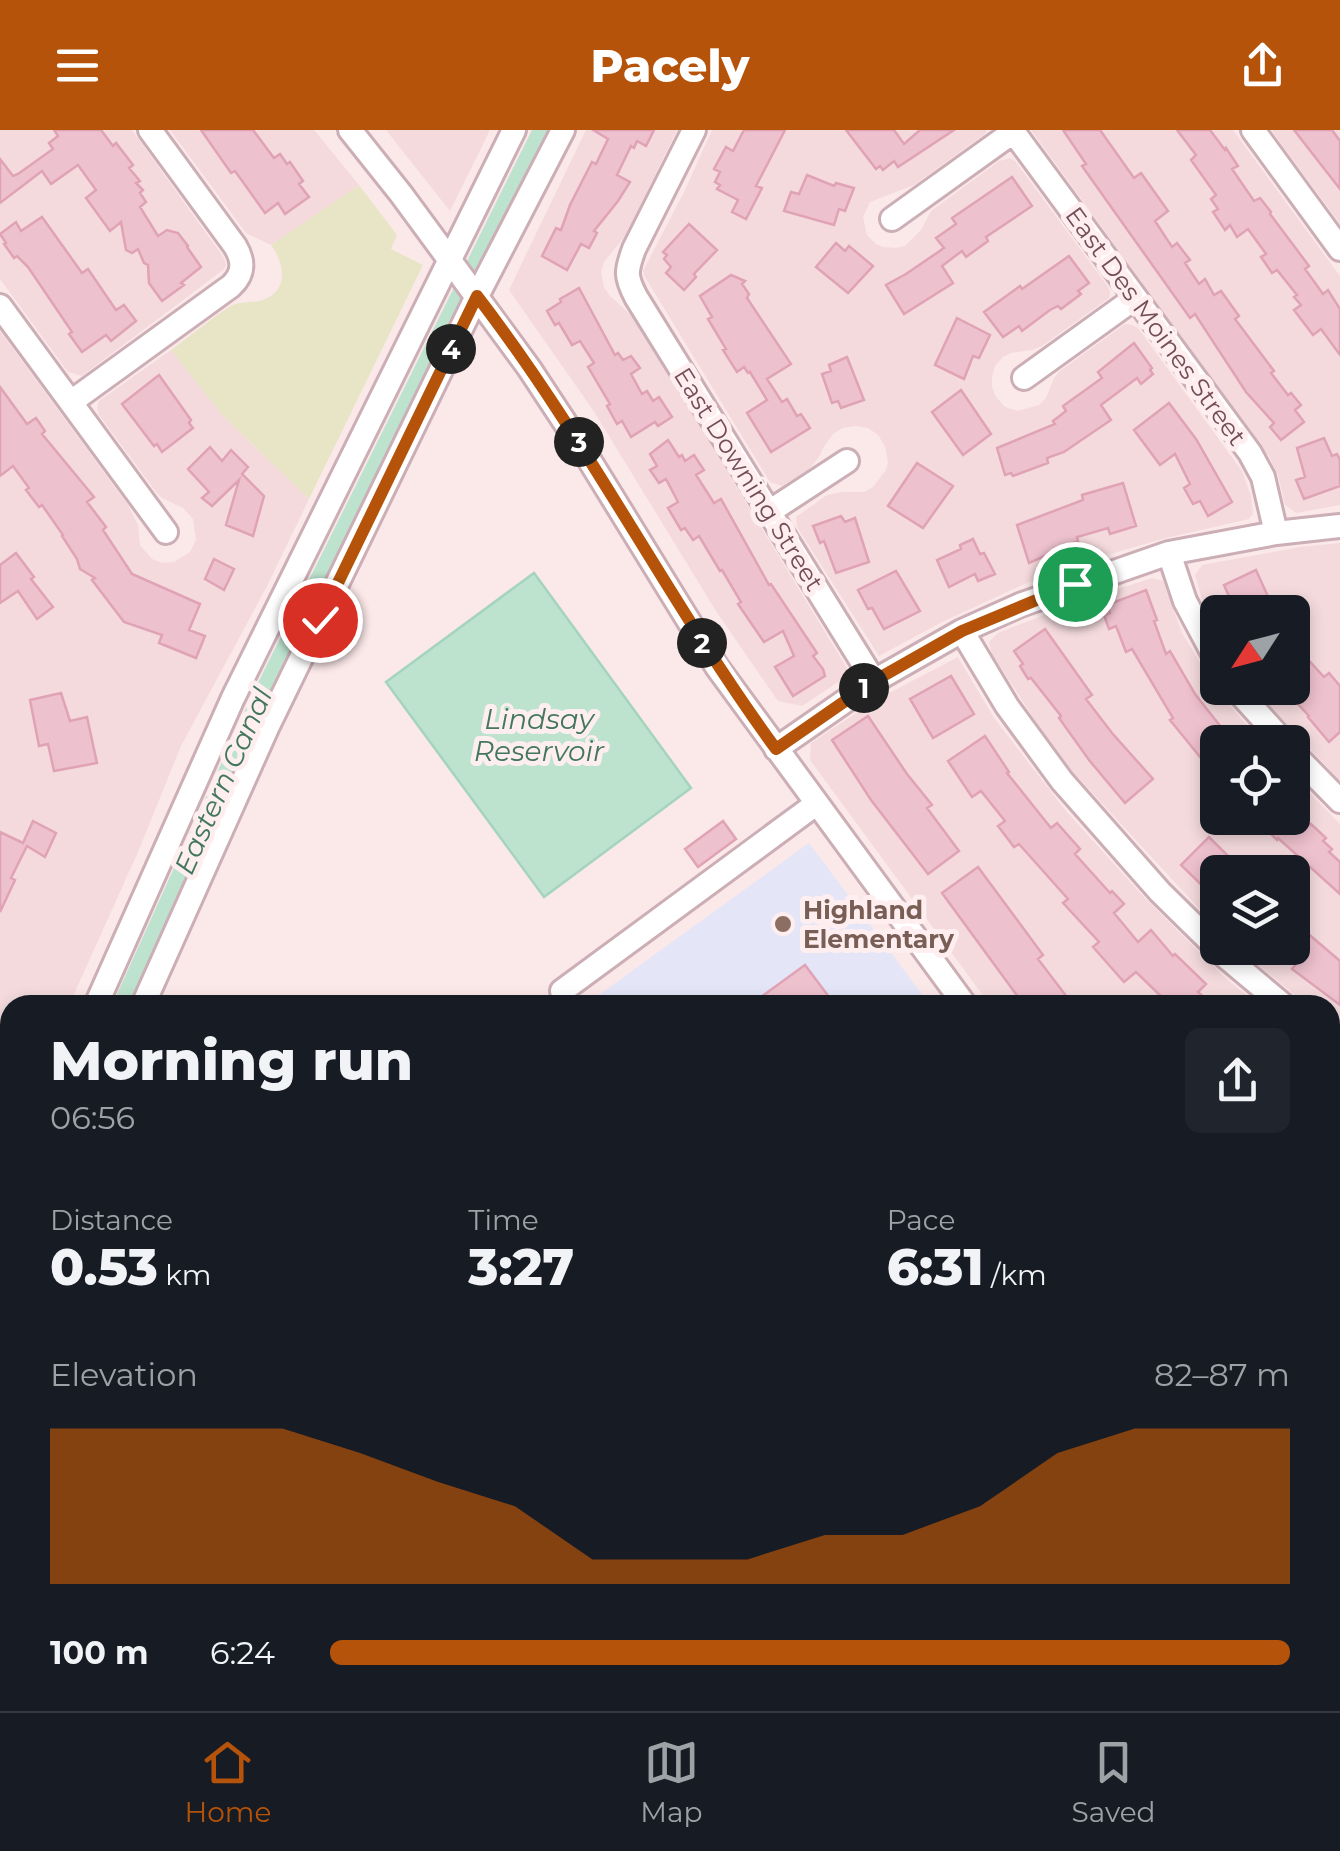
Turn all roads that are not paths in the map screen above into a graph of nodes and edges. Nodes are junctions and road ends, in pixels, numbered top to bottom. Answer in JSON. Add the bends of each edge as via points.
{"nodes":[{"id":1,"x":150,"y":130,"type":"edge"},
{"id":2,"x":350,"y":130,"type":"edge"},
{"id":3,"x":514,"y":130,"type":"edge"},
{"id":4,"x":563,"y":130,"type":"edge"},
{"id":5,"x":694,"y":130,"type":"edge"},
{"id":6,"x":1252,"y":130,"type":"edge"},
{"id":7,"x":1012,"y":131,"type":"edge"},
{"id":8,"x":892,"y":219,"type":"dead end"},
{"id":9,"x":1340,"y":249,"type":"edge"},
{"id":10,"x":449,"y":260,"type":"junction"},
{"id":11,"x":477,"y":296,"type":"junction"},
{"id":12,"x":1135,"y":298,"type":"junction"},
{"id":13,"x":0,"y":306,"type":"edge"},
{"id":14,"x":1024,"y":378,"type":"dead end"},
{"id":15,"x":71,"y":402,"type":"junction"},
{"id":16,"x":847,"y":461,"type":"dead end"},
{"id":17,"x":769,"y":512,"type":"junction"},
{"id":18,"x":1340,"y":526,"type":"edge"},
{"id":19,"x":166,"y":532,"type":"dead end"},
{"id":20,"x":1276,"y":533,"type":"junction"},
{"id":21,"x":1169,"y":553,"type":"junction"},
{"id":22,"x":1200,"y":630,"type":"edge"},
{"id":23,"x":962,"y":631,"type":"junction"},
{"id":24,"x":874,"y":681,"type":"junction"},
{"id":25,"x":1250,"y":705,"type":"edge"},
{"id":26,"x":1269,"y":725,"type":"edge"},
{"id":27,"x":776,"y":749,"type":"junction"},
{"id":28,"x":1310,"y":770,"type":"edge"},
{"id":29,"x":1340,"y":801,"type":"edge"},
{"id":30,"x":816,"y":804,"type":"junction"},
{"id":31,"x":562,"y":991,"type":"dead end"},
{"id":32,"x":100,"y":995,"type":"edge"},
{"id":33,"x":148,"y":995,"type":"edge"},
{"id":34,"x":957,"y":995,"type":"edge"},
{"id":35,"x":1271,"y":995,"type":"edge"}],
"edges":[{"from":1,"to":15,"type":"street","via":[[235,246],[240,275]]},
{"from":2,"to":10,"type":"street"},
{"from":3,"to":10,"type":"street"},
{"from":4,"to":11,"type":"street"},
{"from":5,"to":17,"type":"street","name":"East Downing Street","via":[[626,277]]},
{"from":6,"to":9,"type":"street"},
{"from":7,"to":8,"type":"street"},
{"from":7,"to":12,"type":"street","name":"East Des Moines Street"},
{"from":10,"to":11,"type":"street"},
{"from":10,"to":32,"type":"street","via":[[233,698]]},
{"from":11,"to":27,"type":"street"},
{"from":11,"to":33,"type":"street","via":[[267,728]]},
{"from":12,"to":14,"type":"street"},
{"from":12,"to":20,"type":"street","name":"East Des Moines Street","via":[[1250,453],[1264,477]]},
{"from":13,"to":15,"type":"street"},
{"from":15,"to":19,"type":"street"},
{"from":16,"to":17,"type":"street"},
{"from":17,"to":24,"type":"street","name":"East Downing Street"},
{"from":18,"to":20,"type":"street"},
{"from":20,"to":21,"type":"street"},
{"from":21,"to":22,"type":"street"},
{"from":21,"to":23,"type":"street"},
{"from":23,"to":24,"type":"street"},
{"from":23,"to":35,"type":"street","via":[[1062,781],[1160,892]]},
{"from":24,"to":27,"type":"street"},
{"from":25,"to":26,"type":"street"},
{"from":27,"to":30,"type":"street"},
{"from":28,"to":29,"type":"street"},
{"from":30,"to":31,"type":"street"},
{"from":30,"to":34,"type":"street"}]}
